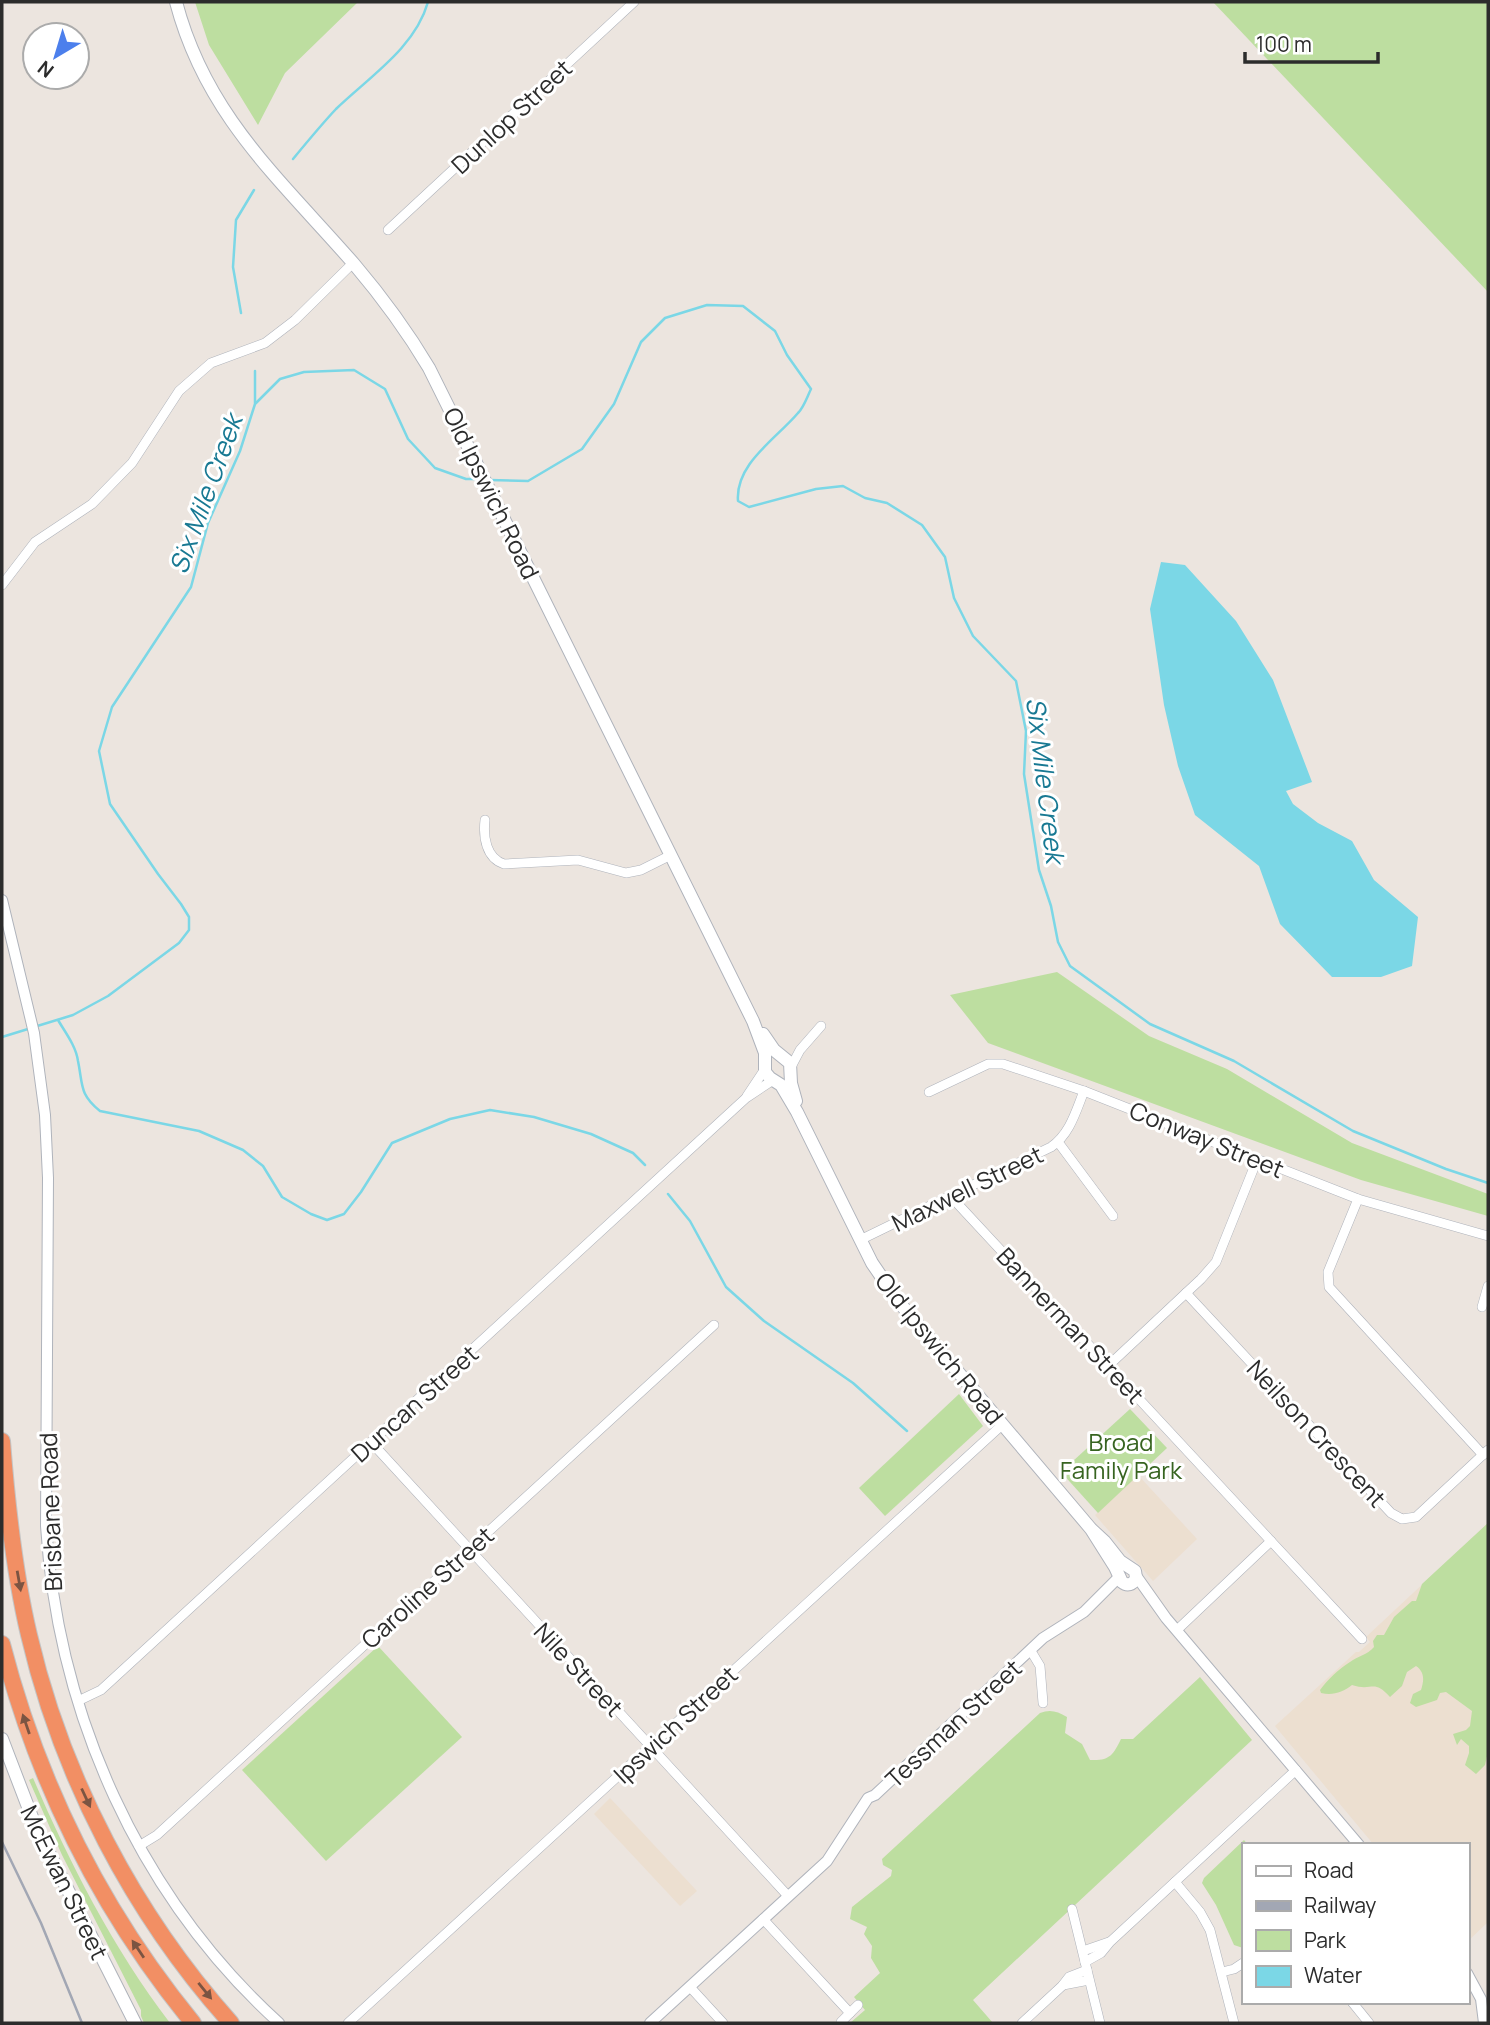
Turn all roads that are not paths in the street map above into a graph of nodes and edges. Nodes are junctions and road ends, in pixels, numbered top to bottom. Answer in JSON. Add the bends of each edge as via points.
{"nodes":[{"id":1,"x":176,"y":2,"type":"edge"},
{"id":2,"x":634,"y":2,"type":"edge"},
{"id":3,"x":388,"y":230,"type":"dead end"},
{"id":4,"x":353,"y":262,"type":"junction"},
{"id":5,"x":2,"y":585,"type":"edge"},
{"id":6,"x":485,"y":820,"type":"dead end"},
{"id":7,"x":671,"y":855,"type":"junction"},
{"id":8,"x":2,"y":900,"type":"edge"},
{"id":9,"x":753,"y":1021,"type":"junction"},
{"id":10,"x":821,"y":1026,"type":"dead end"},
{"id":11,"x":787,"y":1063,"type":"junction"},
{"id":12,"x":765,"y":1065,"type":"junction"},
{"id":13,"x":775,"y":1080,"type":"junction"},
{"id":14,"x":1084,"y":1091,"type":"junction"},
{"id":15,"x":929,"y":1092,"type":"dead end"},
{"id":16,"x":746,"y":1098,"type":"junction"},
{"id":17,"x":797,"y":1112,"type":"junction"},
{"id":18,"x":1058,"y":1143,"type":"junction"},
{"id":19,"x":1257,"y":1160,"type":"junction"},
{"id":20,"x":952,"y":1195,"type":"junction"},
{"id":21,"x":1358,"y":1199,"type":"junction"},
{"id":22,"x":1113,"y":1216,"type":"dead end"},
{"id":23,"x":1488,"y":1236,"type":"edge"},
{"id":24,"x":860,"y":1240,"type":"junction"},
{"id":25,"x":1488,"y":1286,"type":"edge"},
{"id":26,"x":1186,"y":1293,"type":"junction"},
{"id":27,"x":1482,"y":1307,"type":"dead end"},
{"id":28,"x":714,"y":1325,"type":"dead end"},
{"id":29,"x":1108,"y":1366,"type":"junction"},
{"id":30,"x":1002,"y":1425,"type":"junction"},
{"id":31,"x":2,"y":1441,"type":"edge"},
{"id":32,"x":371,"y":1443,"type":"junction"},
{"id":33,"x":1486,"y":1452,"type":"edge"},
{"id":34,"x":1271,"y":1541,"type":"junction"},
{"id":35,"x":469,"y":1550,"type":"junction"},
{"id":36,"x":1126,"y":1577,"type":"junction"},
{"id":37,"x":1177,"y":1630,"type":"junction"},
{"id":38,"x":1362,"y":1639,"type":"dead end"},
{"id":39,"x":2,"y":1644,"type":"edge"},
{"id":40,"x":1031,"y":1651,"type":"junction"},
{"id":41,"x":78,"y":1701,"type":"junction"},
{"id":42,"x":1043,"y":1703,"type":"dead end"},
{"id":43,"x":2,"y":1739,"type":"edge"},
{"id":44,"x":650,"y":1746,"type":"junction"},
{"id":45,"x":1296,"y":1770,"type":"junction"},
{"id":46,"x":1357,"y":1843,"type":"edge"},
{"id":47,"x":139,"y":1846,"type":"junction"},
{"id":48,"x":1175,"y":1882,"type":"junction"},
{"id":49,"x":788,"y":1896,"type":"junction"},
{"id":50,"x":1072,"y":1909,"type":"dead end"},
{"id":51,"x":763,"y":1919,"type":"junction"},
{"id":52,"x":1110,"y":1942,"type":"junction"},
{"id":53,"x":1083,"y":1951,"type":"junction"},
{"id":54,"x":1242,"y":1964,"type":"edge"},
{"id":55,"x":1087,"y":1971,"type":"junction"},
{"id":56,"x":1222,"y":1972,"type":"junction"},
{"id":57,"x":1469,"y":1977,"type":"edge"},
{"id":58,"x":690,"y":1987,"type":"junction"},
{"id":59,"x":1354,"y":2004,"type":"edge"},
{"id":60,"x":858,"y":2006,"type":"dead end"},
{"id":61,"x":850,"y":2013,"type":"junction"},
{"id":62,"x":841,"y":2021,"type":"dead end"},
{"id":63,"x":135,"y":2023,"type":"edge"},
{"id":64,"x":193,"y":2023,"type":"edge"},
{"id":65,"x":231,"y":2023,"type":"edge"},
{"id":66,"x":279,"y":2023,"type":"edge"},
{"id":67,"x":348,"y":2023,"type":"edge"},
{"id":68,"x":650,"y":2023,"type":"edge"},
{"id":69,"x":723,"y":2023,"type":"edge"},
{"id":70,"x":1022,"y":2023,"type":"edge"},
{"id":71,"x":1100,"y":2023,"type":"edge"},
{"id":72,"x":1234,"y":2023,"type":"edge"},
{"id":73,"x":1369,"y":2023,"type":"edge"},
{"id":74,"x":1484,"y":2023,"type":"edge"}],
"edges":[{"from":1,"to":4,"type":"main road","name":"Old Ipswich Road","via":[[200,68],[236,129]]},
{"from":2,"to":3,"type":"street","name":"Dunlop Street"},
{"from":4,"to":5,"type":"street","via":[[265,343],[211,363],[179,391],[132,463],[92,504],[35,542]]},
{"from":4,"to":7,"type":"main road","name":"Old Ipswich Road","via":[[420,352]]},
{"from":6,"to":7,"type":"street","via":[[489,852],[504,864],[571,859],[626,873]]},
{"from":7,"to":9,"type":"main road","name":"Old Ipswich Road"},
{"from":8,"to":41,"type":"street","name":"Brisbane Road","via":[[42,1086],[48,1178],[46,1539],[56,1616]]},
{"from":9,"to":11,"type":"main road","name":"Old Ipswich Road"},
{"from":9,"to":12,"type":"main road","name":"Old Ipswich Road"},
{"from":10,"to":11,"type":"street"},
{"from":11,"to":12,"type":"main road","via":[[771,1056]]},
{"from":11,"to":13,"type":"main road","via":[[785,1079]]},
{"from":11,"to":17,"type":"main road","name":"Old Ipswich Road"},
{"from":12,"to":13,"type":"main road","via":[[767,1075]]},
{"from":12,"to":16,"type":"street","name":"Duncan Street"},
{"from":13,"to":16,"type":"street","name":"Duncan Street"},
{"from":13,"to":17,"type":"main road","name":"Old Ipswich Road"},
{"from":14,"to":15,"type":"street","name":"Conway Street","via":[[995,1062]]},
{"from":14,"to":18,"type":"street","name":"Maxwell Street"},
{"from":14,"to":19,"type":"street","name":"Conway Street"},
{"from":16,"to":32,"type":"street","name":"Duncan Street"},
{"from":17,"to":24,"type":"main road","name":"Old Ipswich Road"},
{"from":18,"to":20,"type":"street","name":"Maxwell Street"},
{"from":18,"to":22,"type":"street"},
{"from":19,"to":21,"type":"street","name":"Conway Street"},
{"from":19,"to":26,"type":"street","via":[[1220,1255]]},
{"from":20,"to":24,"type":"street","name":"Maxwell Street"},
{"from":20,"to":29,"type":"street","name":"Bannerman Street"},
{"from":21,"to":23,"type":"street","name":"Conway Street"},
{"from":21,"to":33,"type":"street","via":[[1328,1272],[1329,1287]]},
{"from":24,"to":30,"type":"main road","name":"Old Ipswich Road","via":[[898,1301]]},
{"from":25,"to":27,"type":"street"},
{"from":26,"to":29,"type":"street"},
{"from":26,"to":33,"type":"street","name":"Neilson Crescent","via":[[1397,1517],[1416,1517]]},
{"from":28,"to":35,"type":"street","name":"Caroline Street"},
{"from":29,"to":34,"type":"street","name":"Bannerman Street"},
{"from":30,"to":36,"type":"main road","name":"Old Ipswich Road"},
{"from":30,"to":44,"type":"street","name":"Ipswich Street"},
{"from":31,"to":65,"type":"highway","one_way":true,"via":[[13,1549],[29,1636],[68,1755],[103,1832],[149,1915]]},
{"from":32,"to":35,"type":"street","name":"Nile Street"},
{"from":32,"to":41,"type":"street","name":"Duncan Street","via":[[101,1690]]},
{"from":34,"to":37,"type":"street"},
{"from":34,"to":38,"type":"street","name":"Bannerman Street"},
{"from":35,"to":44,"type":"street","name":"Nile Street"},
{"from":35,"to":47,"type":"street","name":"Caroline Street","via":[[158,1835]]},
{"from":36,"to":37,"type":"street","name":"Old Ipswich Road"},
{"from":36,"to":40,"type":"street","name":"Tessman Street","via":[[1087,1616]]},
{"from":37,"to":45,"type":"street","name":"Old Ipswich Road"},
{"from":64,"to":39,"type":"highway","one_way":true,"via":[[122,1927],[74,1841],[37,1757]]},
{"from":40,"to":42,"type":"street","via":[[1040,1666]]},
{"from":40,"to":49,"type":"street","name":"Tessman Street","via":[[868,1798],[827,1861]]},
{"from":41,"to":47,"type":"street","name":"Brisbane Road","via":[[98,1760]]},
{"from":43,"to":63,"type":"main road","name":"McEwan Street","via":[[41,1836]]},
{"from":44,"to":49,"type":"street","name":"Nile Street"},
{"from":44,"to":67,"type":"street","name":"Ipswich Street"},
{"from":45,"to":46,"type":"street","name":"Old Ipswich Road"},
{"from":45,"to":48,"type":"street"},
{"from":47,"to":66,"type":"street","name":"Brisbane Road","via":[[212,1954]]},
{"from":48,"to":52,"type":"street"},
{"from":48,"to":56,"type":"street","via":[[1210,1930]]},
{"from":49,"to":51,"type":"street","name":"Tessman Street"},
{"from":50,"to":53,"type":"street"},
{"from":51,"to":58,"type":"street","name":"Tessman Street"},
{"from":51,"to":61,"type":"street"},
{"from":52,"to":53,"type":"street"},
{"from":52,"to":55,"type":"street"},
{"from":53,"to":55,"type":"street"},
{"from":54,"to":56,"type":"street"},
{"from":55,"to":70,"type":"street","via":[[1062,1986]]},
{"from":55,"to":71,"type":"street"},
{"from":56,"to":72,"type":"street"},
{"from":57,"to":74,"type":"street","via":[[1481,1999]]},
{"from":58,"to":68,"type":"street","name":"Tessman Street"},
{"from":58,"to":69,"type":"street"},
{"from":59,"to":73,"type":"street"},
{"from":60,"to":61,"type":"street"},
{"from":61,"to":62,"type":"street"}]}
